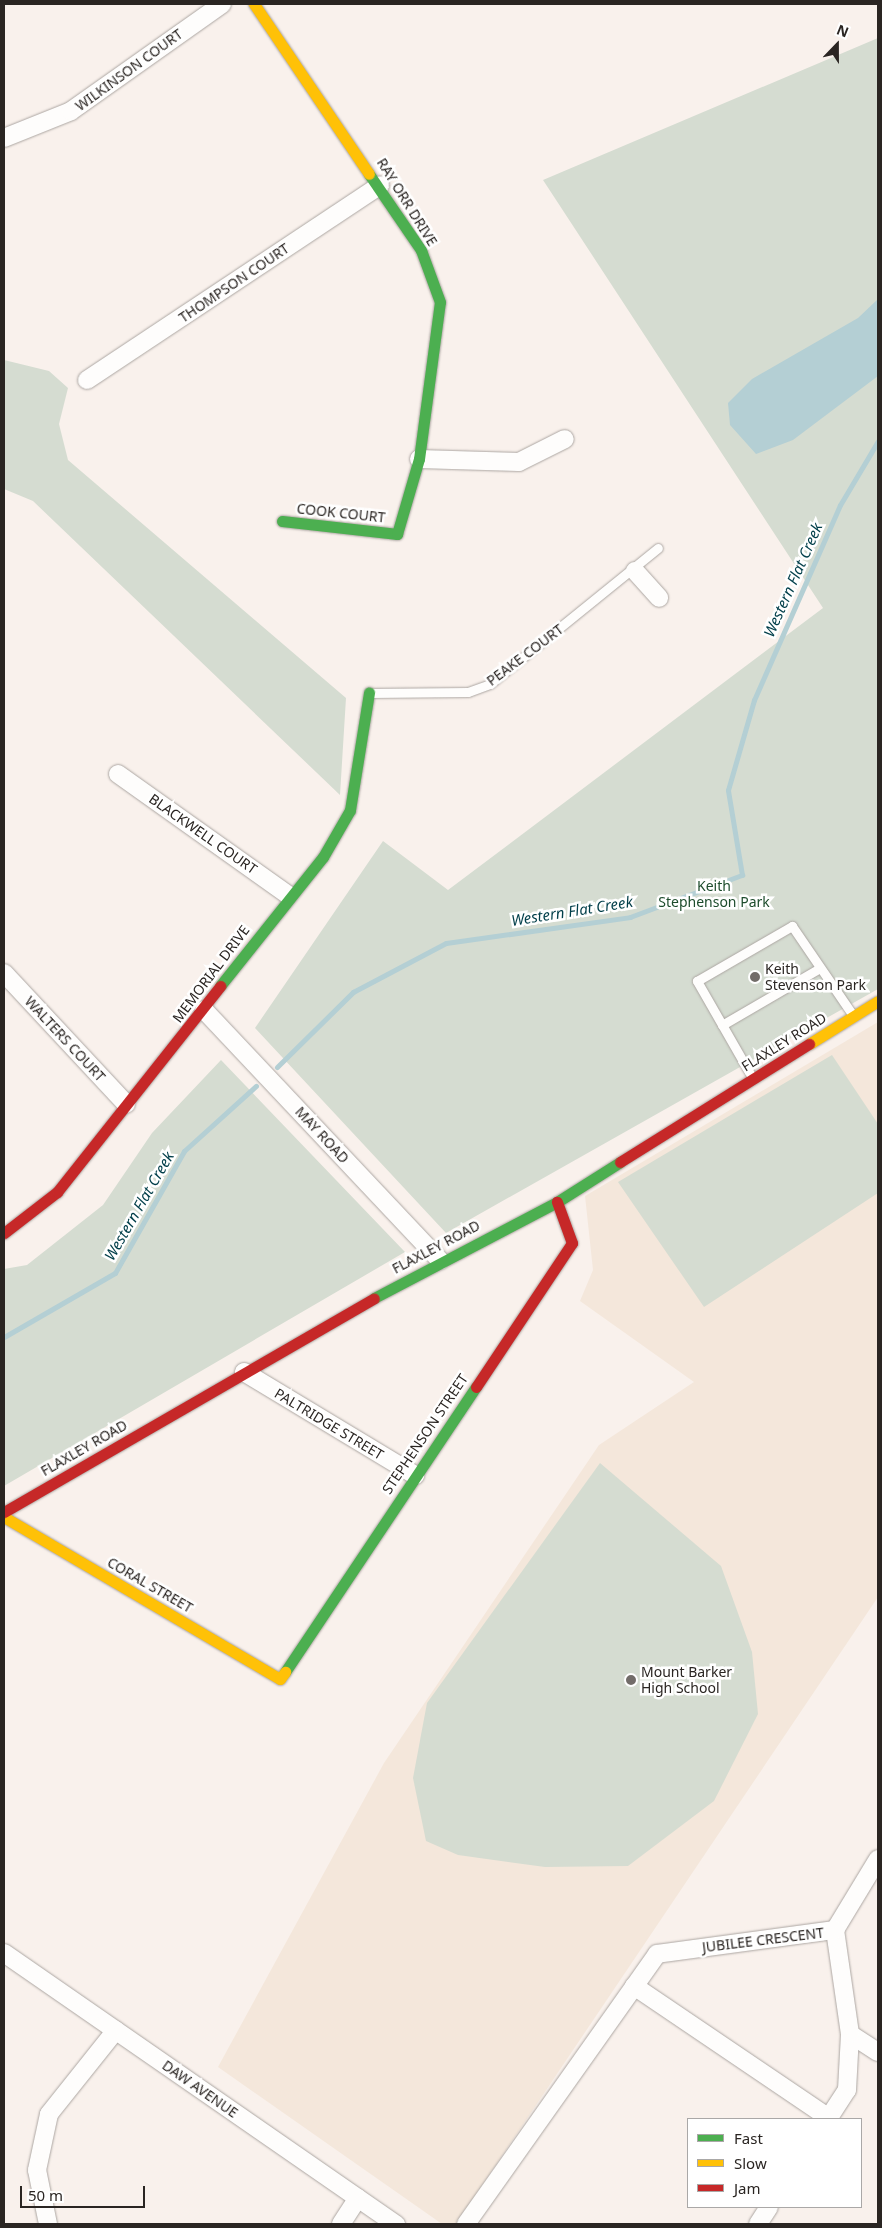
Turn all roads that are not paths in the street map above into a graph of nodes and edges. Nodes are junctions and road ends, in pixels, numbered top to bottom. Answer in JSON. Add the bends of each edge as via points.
{"nodes":[{"id":1,"x":222,"y":4,"type":"edge"},
{"id":2,"x":254,"y":4,"type":"edge"},
{"id":3,"x":4,"y":138,"type":"edge"},
{"id":4,"x":380,"y":186,"type":"junction"},
{"id":5,"x":87,"y":380,"type":"dead end"},
{"id":6,"x":565,"y":439,"type":"dead end"},
{"id":7,"x":419,"y":460,"type":"junction"},
{"id":8,"x":282,"y":521,"type":"dead end"},
{"id":9,"x":397,"y":534,"type":"joint"},
{"id":10,"x":658,"y":548,"type":"dead end"},
{"id":11,"x":635,"y":571,"type":"junction"},
{"id":12,"x":659,"y":598,"type":"dead end"},
{"id":13,"x":369,"y":694,"type":"joint"},
{"id":14,"x":118,"y":774,"type":"dead end"},
{"id":15,"x":288,"y":895,"type":"junction"},
{"id":16,"x":820,"y":968,"type":"junction"},
{"id":17,"x":4,"y":973,"type":"edge"},
{"id":18,"x":878,"y":1001,"type":"edge"},
{"id":19,"x":204,"y":1010,"type":"junction"},
{"id":20,"x":854,"y":1016,"type":"junction"},
{"id":21,"x":722,"y":1024,"type":"junction"},
{"id":22,"x":753,"y":1080,"type":"junction"},
{"id":23,"x":126,"y":1104,"type":"junction"},
{"id":24,"x":557,"y":1202,"type":"junction"},
{"id":25,"x":4,"y":1233,"type":"edge"},
{"id":26,"x":440,"y":1260,"type":"junction"},
{"id":27,"x":244,"y":1372,"type":"junction"},
{"id":28,"x":415,"y":1475,"type":"junction"},
{"id":29,"x":4,"y":1512,"type":"edge"},
{"id":30,"x":4,"y":1517,"type":"edge"},
{"id":31,"x":280,"y":1679,"type":"joint"},
{"id":32,"x":878,"y":1859,"type":"edge"},
{"id":33,"x":835,"y":1930,"type":"junction"},
{"id":34,"x":4,"y":1953,"type":"edge"},
{"id":35,"x":634,"y":1986,"type":"junction"},
{"id":36,"x":116,"y":2030,"type":"junction"},
{"id":37,"x":850,"y":2034,"type":"junction"},
{"id":38,"x":878,"y":2052,"type":"edge"},
{"id":39,"x":828,"y":2118,"type":"edge"},
{"id":40,"x":358,"y":2198,"type":"junction"},
{"id":41,"x":768,"y":2208,"type":"edge"},
{"id":42,"x":48,"y":2224,"type":"edge"},
{"id":43,"x":341,"y":2224,"type":"edge"},
{"id":44,"x":396,"y":2224,"type":"edge"},
{"id":45,"x":466,"y":2224,"type":"edge"},
{"id":46,"x":758,"y":2224,"type":"edge"}],
"edges":[{"from":1,"to":3,"type":"street","name":"WILKINSON COURT","via":[[71,111]]},
{"from":2,"to":4,"type":"street","name":"RAY ORR DRIVE"},
{"from":4,"to":5,"type":"street","name":"THOMPSON COURT"},
{"from":4,"to":7,"type":"street","name":"RAY ORR DRIVE","via":[[421,250],[440,302]]},
{"from":6,"to":7,"type":"street","via":[[518,462]]},
{"from":7,"to":9,"type":"street","name":"RAY ORR DRIVE"},
{"from":8,"to":9,"type":"street","name":"COOK COURT"},
{"from":10,"to":11,"type":"lane","name":"PEAKE COURT"},
{"from":11,"to":12,"type":"street"},
{"from":11,"to":13,"type":"lane","name":"PEAKE COURT","via":[[490,684],[468,692]]},
{"from":13,"to":15,"type":"street","name":"MEMORIAL DRIVE","via":[[350,810],[323,857]]},
{"from":14,"to":15,"type":"street","name":"BLACKWELL COURT"},
{"from":15,"to":19,"type":"street","name":"MEMORIAL DRIVE"},
{"from":16,"to":20,"type":"lane"},
{"from":16,"to":21,"type":"lane"},
{"from":16,"to":21,"type":"lane","via":[[792,926],[728,962],[697,981]]},
{"from":17,"to":23,"type":"street","name":"WALTERS COURT"},
{"from":18,"to":20,"type":"street","name":"FLAXLEY ROAD"},
{"from":19,"to":23,"type":"street","name":"MEMORIAL DRIVE"},
{"from":19,"to":26,"type":"street","name":"MAY ROAD"},
{"from":20,"to":22,"type":"street","name":"FLAXLEY ROAD"},
{"from":21,"to":22,"type":"lane"},
{"from":22,"to":24,"type":"street","name":"FLAXLEY ROAD"},
{"from":23,"to":25,"type":"street","name":"MEMORIAL DRIVE","via":[[57,1192]]},
{"from":24,"to":26,"type":"street","name":"FLAXLEY ROAD"},
{"from":24,"to":28,"type":"street","name":"STEPHENSON STREET","via":[[572,1243]]},
{"from":26,"to":27,"type":"street","name":"FLAXLEY ROAD"},
{"from":27,"to":28,"type":"street","name":"PALTRIDGE STREET"},
{"from":27,"to":29,"type":"street","name":"FLAXLEY ROAD"},
{"from":28,"to":31,"type":"street","name":"STEPHENSON STREET"},
{"from":30,"to":31,"type":"street","name":"CORAL STREET"},
{"from":32,"to":33,"type":"street"},
{"from":33,"to":35,"type":"street","name":"JUBILEE CRESCENT","via":[[657,1954]]},
{"from":33,"to":37,"type":"street","name":"JUBILEE CRESCENT"},
{"from":34,"to":36,"type":"street","name":"DAW AVENUE"},
{"from":35,"to":39,"type":"street","name":"JUBILEE CRESCENT"},
{"from":35,"to":45,"type":"street","name":"JUBILEE CRESCENT"},
{"from":36,"to":40,"type":"street","name":"DAW AVENUE"},
{"from":36,"to":42,"type":"street","via":[[49,2114],[37,2170]]},
{"from":37,"to":38,"type":"street"},
{"from":37,"to":39,"type":"street","name":"JUBILEE CRESCENT","via":[[847,2090]]},
{"from":40,"to":43,"type":"street"},
{"from":40,"to":44,"type":"street","name":"DAW AVENUE"},
{"from":41,"to":46,"type":"street"}]}
